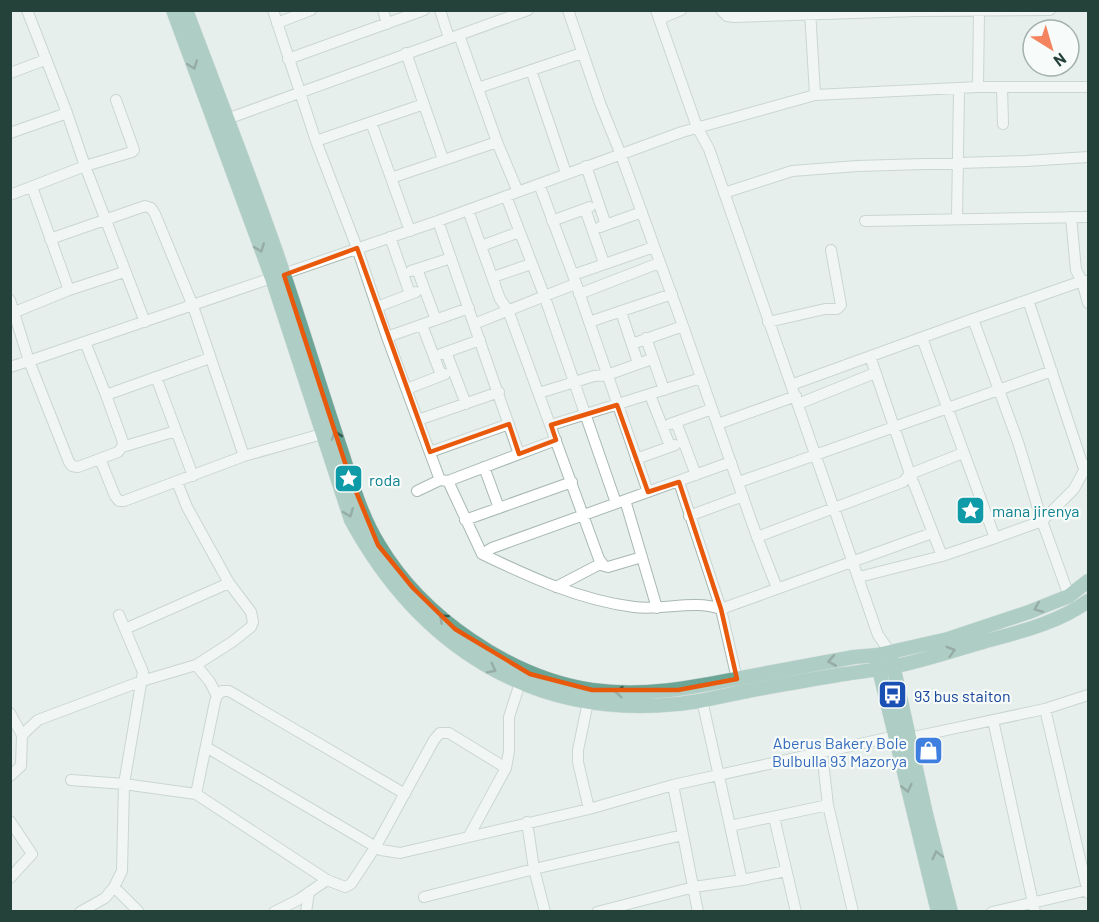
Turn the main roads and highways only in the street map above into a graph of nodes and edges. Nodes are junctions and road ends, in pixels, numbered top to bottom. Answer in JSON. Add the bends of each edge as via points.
{"nodes":[{"id":1,"x":173,"y":10,"type":"edge"},
{"id":2,"x":186,"y":10,"type":"edge"},
{"id":3,"x":278,"y":276,"type":"junction"},
{"id":4,"x":1089,"y":581,"type":"edge"},
{"id":5,"x":1089,"y":601,"type":"edge"},
{"id":6,"x":419,"y":604,"type":"junction"},
{"id":7,"x":882,"y":659,"type":"junction"},
{"id":8,"x":894,"y":667,"type":"junction"},
{"id":9,"x":642,"y":699,"type":"junction"},
{"id":10,"x":903,"y":737,"type":"junction"},
{"id":11,"x":938,"y":912,"type":"edge"},
{"id":12,"x":951,"y":912,"type":"edge"}],
"edges":[{"from":1,"to":3,"type":"main road","one_way":true},
{"from":2,"to":3,"type":"main road","via":[[227,119]]},
{"from":6,"to":3,"type":"main road","one_way":true,"via":[[378,544],[364,514]]},
{"from":3,"to":6,"type":"main road","one_way":true,"via":[[322,434],[351,520],[387,579]]},
{"from":4,"to":7,"type":"main road","one_way":true,"via":[[1069,596],[1029,612]]},
{"from":8,"to":5,"type":"main road","one_way":true,"via":[[1036,627]]},
{"from":9,"to":6,"type":"main road","one_way":true,"via":[[627,693],[561,684],[530,674]]},
{"from":6,"to":9,"type":"main road","one_way":true,"via":[[447,639],[481,664],[520,683],[588,702],[625,706]]},
{"from":7,"to":8,"type":"main road"},
{"from":7,"to":9,"type":"main road","one_way":true,"via":[[854,657]]},
{"from":7,"to":9,"type":"main road","via":[[702,700],[677,704]]},
{"from":7,"to":10,"type":"main road"},
{"from":8,"to":10,"type":"main road"},
{"from":10,"to":11,"type":"main road","one_way":true},
{"from":12,"to":10,"type":"main road","one_way":true}]}
